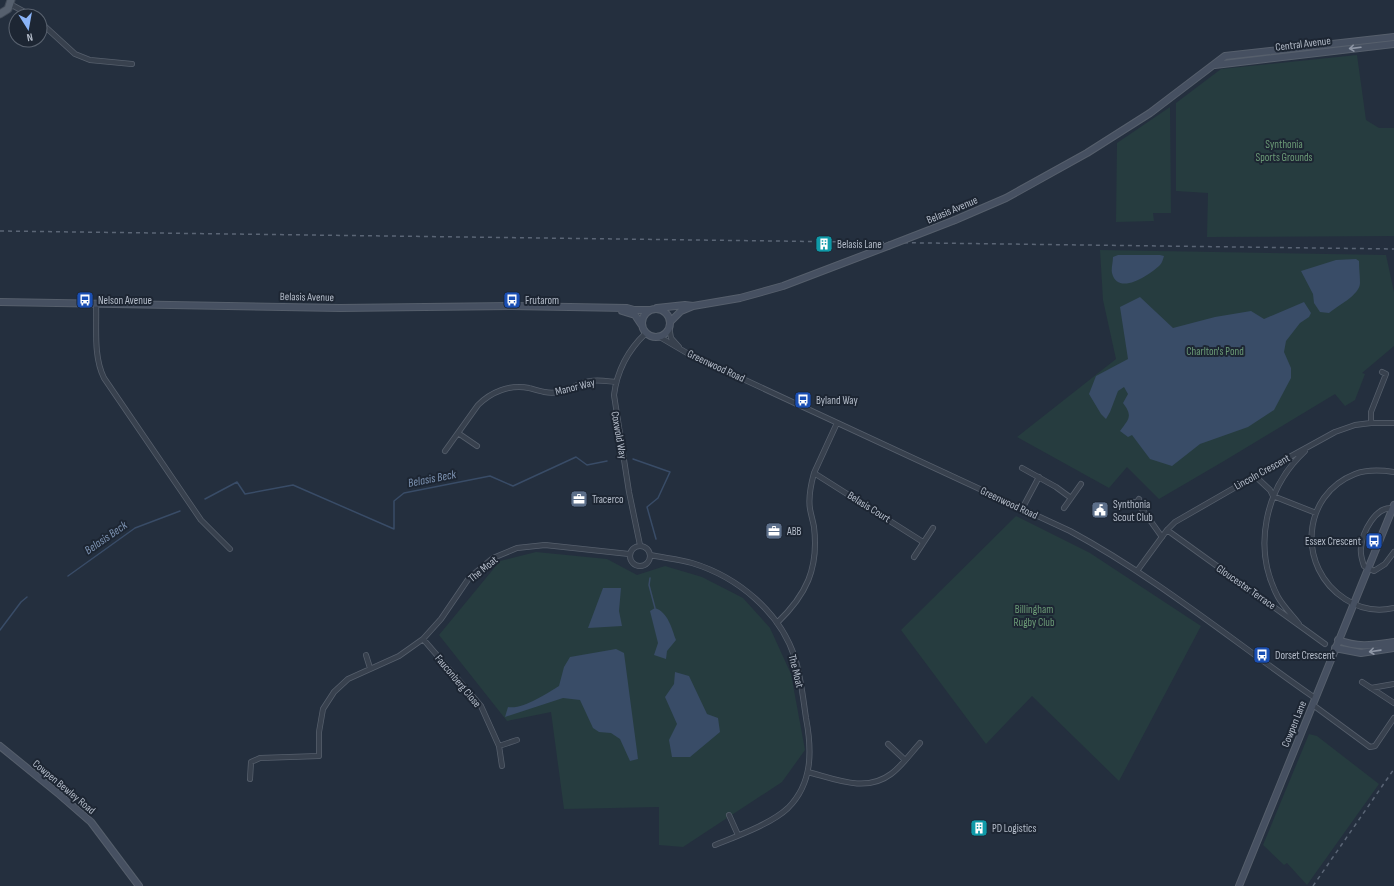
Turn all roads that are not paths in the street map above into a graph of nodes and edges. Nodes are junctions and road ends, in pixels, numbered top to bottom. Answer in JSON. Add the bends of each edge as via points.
{"nodes":[{"id":1,"x":10,"y":2,"type":"edge"},
{"id":2,"x":19,"y":8,"type":"edge"},
{"id":3,"x":0,"y":14,"type":"edge"},
{"id":4,"x":48,"y":29,"type":"edge"},
{"id":5,"x":1394,"y":37,"type":"edge"},
{"id":6,"x":1394,"y":44,"type":"edge"},
{"id":7,"x":1311,"y":50,"type":"junction"},
{"id":8,"x":1225,"y":56,"type":"joint"},
{"id":9,"x":132,"y":64,"type":"dead end"},
{"id":10,"x":1214,"y":65,"type":"junction"},
{"id":11,"x":0,"y":302,"type":"edge"},
{"id":12,"x":96,"y":303,"type":"junction"},
{"id":13,"x":693,"y":306,"type":"junction"},
{"id":14,"x":615,"y":308,"type":"junction"},
{"id":15,"x":652,"y":309,"type":"junction"},
{"id":16,"x":669,"y":324,"type":"junction"},
{"id":17,"x":642,"y":326,"type":"junction"},
{"id":18,"x":646,"y":333,"type":"junction"},
{"id":19,"x":658,"y":336,"type":"junction"},
{"id":20,"x":680,"y":349,"type":"junction"},
{"id":21,"x":1382,"y":372,"type":"dead end"},
{"id":22,"x":616,"y":382,"type":"junction"},
{"id":23,"x":837,"y":423,"type":"junction"},
{"id":24,"x":1371,"y":423,"type":"junction"},
{"id":25,"x":1394,"y":423,"type":"edge"},
{"id":26,"x":458,"y":433,"type":"junction"},
{"id":27,"x":1310,"y":445,"type":"junction"},
{"id":28,"x":477,"y":446,"type":"dead end"},
{"id":29,"x":445,"y":451,"type":"dead end"},
{"id":30,"x":1022,"y":468,"type":"dead end"},
{"id":31,"x":1394,"y":472,"type":"edge"},
{"id":32,"x":814,"y":473,"type":"junction"},
{"id":33,"x":1255,"y":476,"type":"junction"},
{"id":34,"x":1039,"y":477,"type":"junction"},
{"id":35,"x":1081,"y":484,"type":"dead end"},
{"id":36,"x":1273,"y":496,"type":"junction"},
{"id":37,"x":1071,"y":498,"type":"junction"},
{"id":38,"x":1136,"y":501,"type":"dead end"},
{"id":39,"x":1064,"y":508,"type":"dead end"},
{"id":40,"x":1393,"y":508,"type":"edge"},
{"id":41,"x":1022,"y":509,"type":"junction"},
{"id":42,"x":1316,"y":513,"type":"junction"},
{"id":43,"x":933,"y":528,"type":"dead end"},
{"id":44,"x":1167,"y":530,"type":"junction"},
{"id":45,"x":1162,"y":537,"type":"junction"},
{"id":46,"x":924,"y":542,"type":"junction"},
{"id":47,"x":640,"y":545,"type":"junction"},
{"id":48,"x":230,"y":549,"type":"dead end"},
{"id":49,"x":1394,"y":552,"type":"edge"},
{"id":50,"x":629,"y":554,"type":"junction"},
{"id":51,"x":650,"y":555,"type":"junction"},
{"id":52,"x":914,"y":557,"type":"dead end"},
{"id":53,"x":1368,"y":569,"type":"junction"},
{"id":54,"x":1138,"y":572,"type":"junction"},
{"id":55,"x":1278,"y":597,"type":"junction"},
{"id":56,"x":1270,"y":604,"type":"junction"},
{"id":57,"x":1354,"y":604,"type":"junction"},
{"id":58,"x":1394,"y":608,"type":"edge"},
{"id":59,"x":777,"y":623,"type":"junction"},
{"id":60,"x":1299,"y":624,"type":"junction"},
{"id":61,"x":423,"y":639,"type":"junction"},
{"id":62,"x":1338,"y":640,"type":"junction"},
{"id":63,"x":1394,"y":642,"type":"edge"},
{"id":64,"x":1325,"y":644,"type":"dead end"},
{"id":65,"x":1336,"y":648,"type":"junction"},
{"id":66,"x":1394,"y":648,"type":"edge"},
{"id":67,"x":366,"y":655,"type":"dead end"},
{"id":68,"x":370,"y":668,"type":"junction"},
{"id":69,"x":1362,"y":682,"type":"dead end"},
{"id":70,"x":1394,"y":684,"type":"edge"},
{"id":71,"x":1371,"y":688,"type":"junction"},
{"id":72,"x":1315,"y":698,"type":"junction"},
{"id":73,"x":1394,"y":703,"type":"edge"},
{"id":74,"x":1313,"y":705,"type":"junction"},
{"id":75,"x":1394,"y":718,"type":"edge"},
{"id":76,"x":517,"y":740,"type":"dead end"},
{"id":77,"x":920,"y":743,"type":"dead end"},
{"id":78,"x":888,"y":744,"type":"dead end"},
{"id":79,"x":0,"y":746,"type":"edge"},
{"id":80,"x":499,"y":746,"type":"junction"},
{"id":81,"x":905,"y":760,"type":"junction"},
{"id":82,"x":502,"y":766,"type":"dead end"},
{"id":83,"x":808,"y":772,"type":"junction"},
{"id":84,"x":250,"y":779,"type":"dead end"},
{"id":85,"x":728,"y":815,"type":"dead end"},
{"id":86,"x":738,"y":835,"type":"junction"},
{"id":87,"x":715,"y":845,"type":"dead end"},
{"id":88,"x":139,"y":886,"type":"edge"},
{"id":89,"x":1239,"y":886,"type":"edge"}],
"edges":[{"from":1,"to":2,"type":"street"},
{"from":1,"to":3,"type":"main road","via":[[8,9]]},
{"from":4,"to":9,"type":"street","via":[[76,54],[90,60]]},
{"from":5,"to":7,"type":"main road","name":"Central Avenue"},
{"from":6,"to":7,"type":"main road","name":"Central Avenue","one_way":true},
{"from":7,"to":8,"type":"main road","name":"Central Avenue"},
{"from":7,"to":10,"type":"main road","name":"Central Avenue"},
{"from":8,"to":10,"type":"main road","name":"Belasis Avenue"},
{"from":10,"to":13,"type":"main road","name":"Belasis Avenue","bridge":true,"via":[[1150,113],[1006,198],[783,286],[740,298]]},
{"from":11,"to":12,"type":"main road","name":"Belasis Avenue"},
{"from":12,"to":14,"type":"main road","name":"Belasis Avenue","via":[[379,308]]},
{"from":12,"to":48,"type":"street","via":[[98,358],[104,378],[201,520]]},
{"from":13,"to":15,"type":"main road","name":"Belasis Avenue"},
{"from":13,"to":16,"type":"main road","name":"Belasis Avenue","via":[[682,311]]},
{"from":14,"to":15,"type":"main road","name":"Belasis Avenue"},
{"from":14,"to":17,"type":"main road","name":"Belasis Avenue","via":[[635,315]]},
{"from":15,"to":16,"type":"main road","via":[[665,312]]},
{"from":15,"to":17,"type":"main road","via":[[643,317]]},
{"from":16,"to":19,"type":"main road","via":[[667,331]]},
{"from":16,"to":20,"type":"street","name":"Greenwood Road","via":[[671,338]]},
{"from":17,"to":18,"type":"main road"},
{"from":18,"to":19,"type":"main road"},
{"from":18,"to":22,"type":"street","name":"Coxwold Way","via":[[622,365]]},
{"from":19,"to":20,"type":"street","name":"Greenwood Road"},
{"from":20,"to":23,"type":"street","name":"Greenwood Road"},
{"from":21,"to":24,"type":"street","via":[[1386,374],[1371,412]]},
{"from":22,"to":26,"type":"street","name":"Manor Way","via":[[584,382],[550,393],[526,388],[505,389],[481,402]]},
{"from":22,"to":47,"type":"street","name":"Coxwold Way","via":[[614,405]]},
{"from":23,"to":32,"type":"street"},
{"from":23,"to":41,"type":"street","name":"Greenwood Road"},
{"from":24,"to":25,"type":"street","name":"Lincoln Crescent"},
{"from":24,"to":27,"type":"street","name":"Lincoln Crescent","via":[[1354,425]]},
{"from":26,"to":28,"type":"street"},
{"from":26,"to":29,"type":"street","name":"Manor Way"},
{"from":27,"to":33,"type":"street","name":"Lincoln Crescent"},
{"from":27,"to":36,"type":"street","via":[[1293,461]]},
{"from":30,"to":34,"type":"street"},
{"from":31,"to":42,"type":"street","via":[[1369,470],[1349,477],[1330,490]]},
{"from":32,"to":46,"type":"street","name":"Belasis Court"},
{"from":32,"to":59,"type":"street","via":[[810,500],[815,539],[813,568],[810,580],[800,597]]},
{"from":33,"to":36,"type":"street"},
{"from":33,"to":44,"type":"street","name":"Lincoln Crescent","via":[[1175,522]]},
{"from":34,"to":37,"type":"street"},
{"from":34,"to":41,"type":"street"},
{"from":35,"to":37,"type":"street"},
{"from":36,"to":42,"type":"street"},
{"from":36,"to":55,"type":"street","via":[[1266,517],[1265,561]]},
{"from":37,"to":39,"type":"street"},
{"from":38,"to":45,"type":"street"},
{"from":40,"to":53,"type":"main road","name":"Cowpen Lane"},
{"from":40,"to":53,"type":"street","name":"Cowpen Lane","via":[[1380,512],[1364,532],[1361,558]]},
{"from":41,"to":54,"type":"street","name":"Greenwood Road","via":[[1091,542]]},
{"from":42,"to":57,"type":"street","via":[[1311,536],[1312,554],[1317,568],[1336,593]]},
{"from":43,"to":46,"type":"street"},
{"from":44,"to":45,"type":"street","name":"Lincoln Crescent"},
{"from":44,"to":56,"type":"street","name":"Gloucester Terrace"},
{"from":45,"to":54,"type":"street","name":"Lincoln Crescent"},
{"from":46,"to":52,"type":"street"},
{"from":47,"to":50,"type":"street","via":[[631,549]]},
{"from":47,"to":51,"type":"street","via":[[645,546]]},
{"from":49,"to":53,"type":"street","via":[[1385,564],[1374,571]]},
{"from":50,"to":51,"type":"street","via":[[630,560],[639,566],[649,561]]},
{"from":50,"to":61,"type":"street","name":"The Moat","via":[[545,544],[517,548],[493,558],[469,578],[441,619]]},
{"from":51,"to":59,"type":"street","name":"The Moat","via":[[691,563],[730,580],[757,600]]},
{"from":53,"to":57,"type":"main road","name":"Cowpen Lane"},
{"from":54,"to":72,"type":"street","name":"Greenwood Road"},
{"from":55,"to":56,"type":"street"},
{"from":55,"to":60,"type":"street"},
{"from":56,"to":60,"type":"street","name":"Gloucester Terrace"},
{"from":57,"to":58,"type":"street","via":[[1379,610]]},
{"from":57,"to":62,"type":"main road","name":"Cowpen Lane"},
{"from":59,"to":83,"type":"street","name":"The Moat","via":[[795,657],[798,670],[810,742]]},
{"from":60,"to":64,"type":"street","name":"Gloucester Terrace"},
{"from":61,"to":68,"type":"street","name":"The Moat","via":[[399,656]]},
{"from":61,"to":80,"type":"street","name":"Fauconberg Close","via":[[481,706]]},
{"from":62,"to":63,"type":"main road","via":[[1350,645],[1363,646]]},
{"from":62,"to":65,"type":"main road","name":"Cowpen Lane"},
{"from":66,"to":65,"type":"main road","one_way":true,"via":[[1362,653]]},
{"from":65,"to":72,"type":"main road","name":"Cowpen Lane"},
{"from":67,"to":68,"type":"street"},
{"from":68,"to":84,"type":"street","name":"The Moat","via":[[348,679],[334,692],[323,709],[319,732],[319,756],[260,758],[251,762]]},
{"from":69,"to":71,"type":"street"},
{"from":70,"to":71,"type":"street"},
{"from":71,"to":73,"type":"street"},
{"from":72,"to":74,"type":"main road","name":"Cowpen Lane"},
{"from":74,"to":75,"type":"street","via":[[1370,747],[1375,746]]},
{"from":74,"to":89,"type":"main road","name":"Cowpen Lane"},
{"from":76,"to":80,"type":"street"},
{"from":77,"to":81,"type":"street"},
{"from":78,"to":81,"type":"street"},
{"from":79,"to":88,"type":"main road","name":"Cowpen Bewley Road","via":[[91,822]]},
{"from":80,"to":82,"type":"street","name":"Fauconberg Close"},
{"from":81,"to":83,"type":"street","via":[[891,774],[871,783],[849,783]]},
{"from":83,"to":86,"type":"street","name":"The Moat","via":[[801,790],[788,808],[776,817]]},
{"from":85,"to":86,"type":"street"},
{"from":86,"to":87,"type":"street","name":"The Moat"}]}
